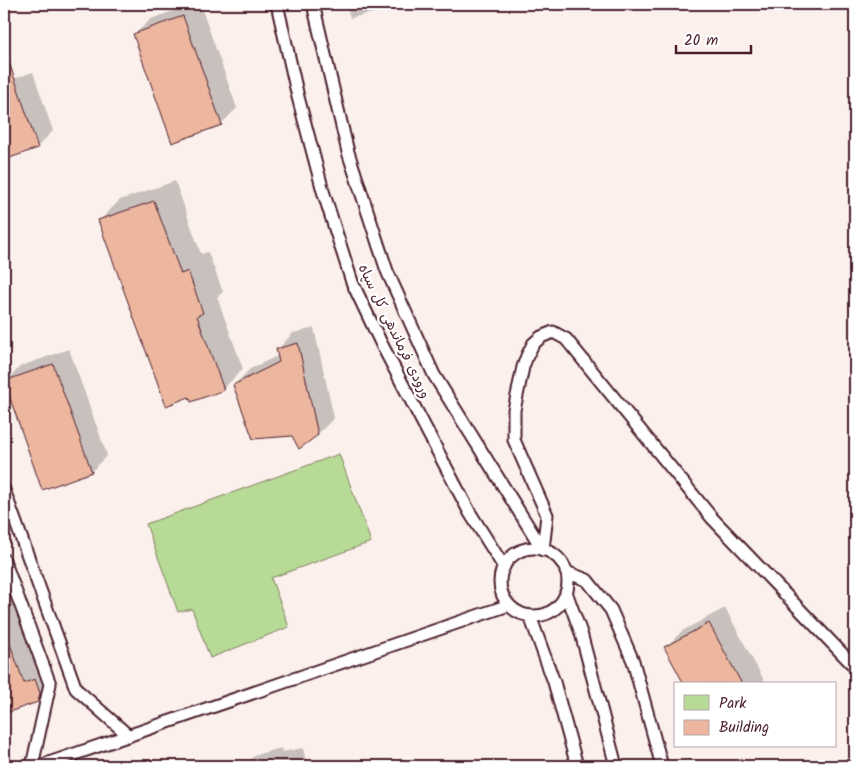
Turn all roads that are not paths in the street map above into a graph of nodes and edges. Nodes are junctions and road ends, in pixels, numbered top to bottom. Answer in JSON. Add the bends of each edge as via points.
{"nodes":[{"id":1,"x":277,"y":4,"type":"edge"},
{"id":2,"x":313,"y":4,"type":"edge"},
{"id":3,"x":4,"y":490,"type":"edge"},
{"id":4,"x":543,"y":550,"type":"junction"},
{"id":5,"x":4,"y":560,"type":"edge"},
{"id":6,"x":504,"y":567,"type":"junction"},
{"id":7,"x":566,"y":572,"type":"junction"},
{"id":8,"x":566,"y":592,"type":"junction"},
{"id":9,"x":509,"y":605,"type":"junction"},
{"id":10,"x":530,"y":616,"type":"junction"},
{"id":11,"x":855,"y":666,"type":"edge"},
{"id":12,"x":129,"y":736,"type":"junction"},
{"id":13,"x":32,"y":766,"type":"edge"},
{"id":14,"x":40,"y":766,"type":"edge"},
{"id":15,"x":577,"y":766,"type":"edge"},
{"id":16,"x":616,"y":766,"type":"edge"},
{"id":17,"x":662,"y":766,"type":"edge"}],
"edges":[{"from":1,"to":6,"type":"lane","name":"ورودی فرماندهی کل سپاه","via":[[323,191],[352,282],[470,513]]},
{"from":2,"to":4,"type":"lane","name":"ورودی فرماندهی کل سپاه","via":[[348,152],[387,271],[434,375]]},
{"from":3,"to":12,"type":"lane","via":[[76,689]]},
{"from":4,"to":6,"type":"lane","via":[[520,551]]},
{"from":4,"to":7,"type":"lane","via":[[555,556]]},
{"from":4,"to":11,"type":"lane","via":[[547,515],[514,440],[514,410],[527,356],[533,344],[553,332],[566,339],[712,518]]},
{"from":5,"to":13,"type":"lane","via":[[50,684]]},
{"from":6,"to":9,"type":"lane","via":[[500,583]]},
{"from":7,"to":8,"type":"lane"},
{"from":7,"to":17,"type":"lane","via":[[586,580],[611,610],[633,661]]},
{"from":8,"to":10,"type":"lane","via":[[553,611]]},
{"from":8,"to":16,"type":"lane","via":[[582,633]]},
{"from":9,"to":10,"type":"lane"},
{"from":9,"to":12,"type":"lane"},
{"from":10,"to":15,"type":"lane","via":[[554,682]]},
{"from":12,"to":14,"type":"lane"}]}
